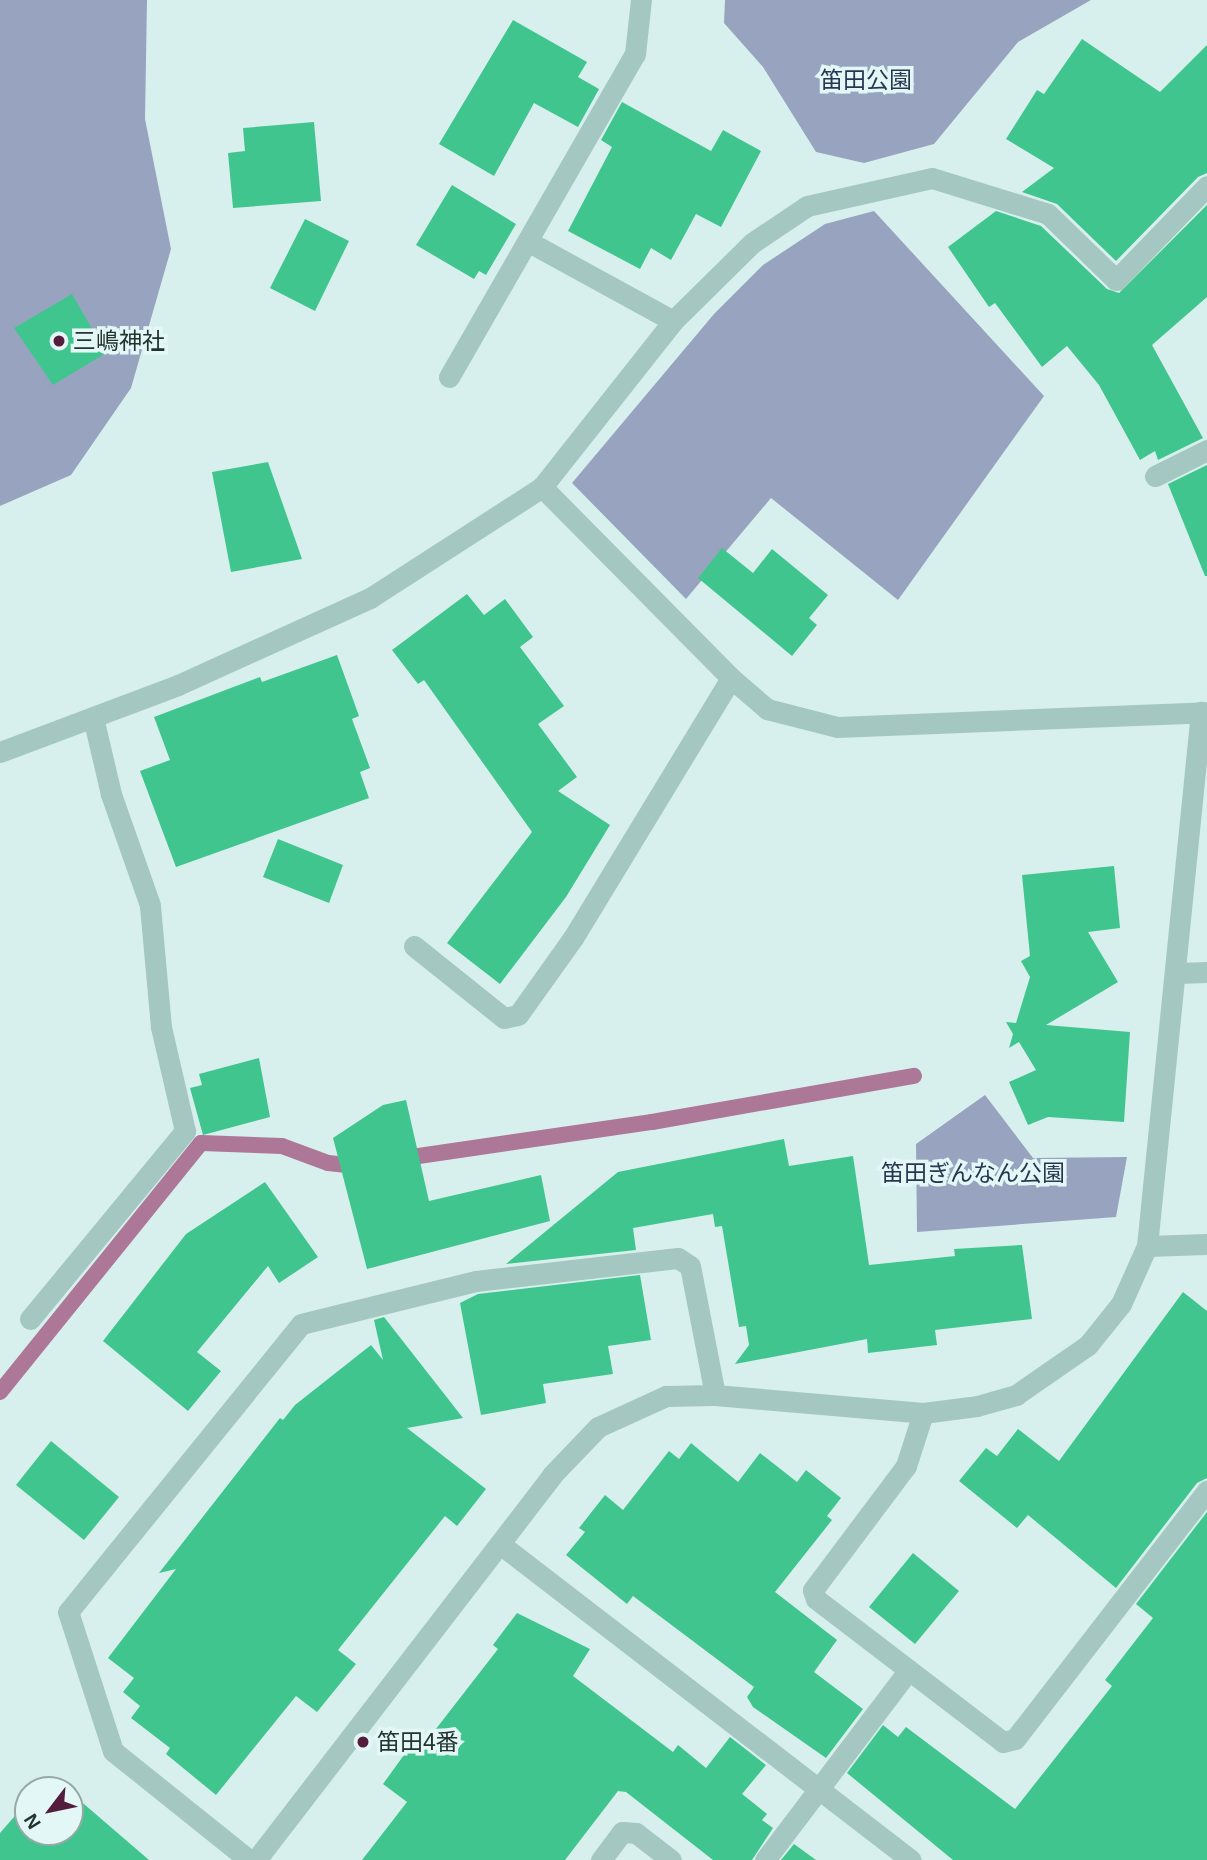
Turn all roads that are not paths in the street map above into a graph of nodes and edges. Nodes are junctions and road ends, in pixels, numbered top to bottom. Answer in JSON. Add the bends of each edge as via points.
{"nodes":[{"id":1,"x":641,"y":0,"type":"edge"},
{"id":2,"x":1207,"y":186,"type":"edge"},
{"id":3,"x":530,"y":242,"type":"junction"},
{"id":4,"x":673,"y":321,"type":"junction"},
{"id":5,"x":449,"y":377,"type":"dead end"},
{"id":6,"x":1207,"y":450,"type":"edge"},
{"id":7,"x":1155,"y":476,"type":"dead end"},
{"id":8,"x":542,"y":487,"type":"junction"},
{"id":9,"x":731,"y":678,"type":"junction"},
{"id":10,"x":1204,"y":712,"type":"edge"},
{"id":11,"x":93,"y":717,"type":"junction"},
{"id":12,"x":0,"y":752,"type":"edge"},
{"id":13,"x":414,"y":946,"type":"dead end"},
{"id":14,"x":1207,"y":972,"type":"edge"},
{"id":15,"x":1178,"y":973,"type":"junction"},
{"id":16,"x":1207,"y":1244,"type":"edge"},
{"id":17,"x":1147,"y":1246,"type":"junction"},
{"id":18,"x":30,"y":1319,"type":"dead end"},
{"id":19,"x":715,"y":1395,"type":"junction"},
{"id":20,"x":923,"y":1413,"type":"junction"},
{"id":21,"x":1207,"y":1491,"type":"edge"},
{"id":22,"x":500,"y":1544,"type":"junction"},
{"id":23,"x":908,"y":1671,"type":"junction"},
{"id":24,"x":822,"y":1790,"type":"junction"},
{"id":25,"x":249,"y":1860,"type":"edge"},
{"id":26,"x":256,"y":1860,"type":"edge"},
{"id":27,"x":601,"y":1860,"type":"edge"},
{"id":28,"x":671,"y":1860,"type":"edge"},
{"id":29,"x":765,"y":1860,"type":"edge"},
{"id":30,"x":911,"y":1860,"type":"edge"}],
"edges":[{"from":1,"to":3,"type":"street","via":[[635,54]]},
{"from":2,"to":4,"type":"street","via":[[1116,280],[1048,214],[932,178],[807,206],[752,243]]},
{"from":3,"to":4,"type":"street"},
{"from":3,"to":5,"type":"street"},
{"from":4,"to":8,"type":"street"},
{"from":6,"to":7,"type":"street"},
{"from":8,"to":9,"type":"street"},
{"from":8,"to":11,"type":"street","via":[[370,598],[177,685]]},
{"from":9,"to":10,"type":"street","via":[[767,709],[837,727]]},
{"from":9,"to":13,"type":"street","via":[[573,938],[518,1015],[504,1018]]},
{"from":10,"to":15,"type":"street"},
{"from":11,"to":12,"type":"street"},
{"from":11,"to":18,"type":"street","via":[[111,794],[150,905],[161,1027],[185,1130]]},
{"from":14,"to":15,"type":"street"},
{"from":15,"to":17,"type":"street"},
{"from":16,"to":17,"type":"street"},
{"from":17,"to":20,"type":"street","via":[[1121,1304],[1088,1345],[1054,1372],[1016,1395]]},
{"from":19,"to":20,"type":"street"},
{"from":19,"to":22,"type":"street","via":[[666,1396],[598,1427],[552,1475]]},
{"from":19,"to":25,"type":"street","via":[[690,1266],[678,1258],[476,1281],[301,1324],[68,1612],[113,1751]]},
{"from":20,"to":23,"type":"street","via":[[906,1466],[813,1590],[816,1599]]},
{"from":21,"to":23,"type":"street","via":[[1015,1739],[1003,1742]]},
{"from":22,"to":24,"type":"street"},
{"from":22,"to":26,"type":"street"},
{"from":23,"to":24,"type":"street"},
{"from":24,"to":29,"type":"street"},
{"from":24,"to":30,"type":"street"},
{"from":27,"to":28,"type":"street","via":[[622,1832],[636,1833]]}]}
